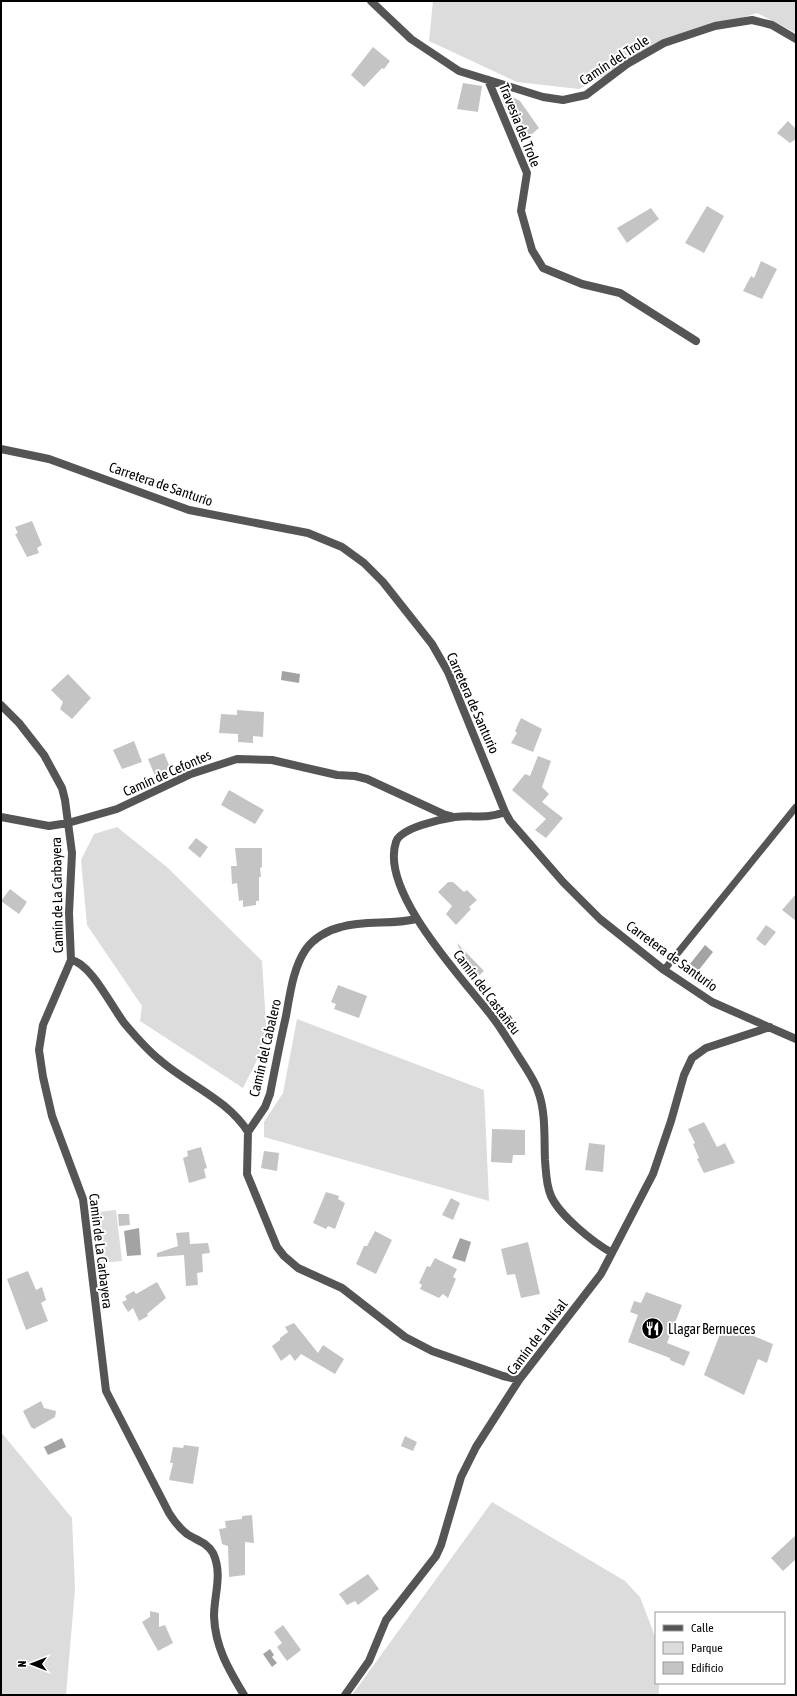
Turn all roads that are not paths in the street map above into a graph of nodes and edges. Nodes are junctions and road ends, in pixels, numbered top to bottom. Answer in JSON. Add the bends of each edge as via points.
{"nodes":[{"id":1,"x":371,"y":1,"type":"edge"},
{"id":2,"x":796,"y":39,"type":"edge"},
{"id":3,"x":488,"y":80,"type":"junction"},
{"id":4,"x":696,"y":341,"type":"dead end"},
{"id":5,"x":1,"y":449,"type":"edge"},
{"id":6,"x":1,"y":705,"type":"edge"},
{"id":7,"x":796,"y":807,"type":"edge"},
{"id":8,"x":505,"y":812,"type":"junction"},
{"id":9,"x":1,"y":817,"type":"edge"},
{"id":10,"x":455,"y":817,"type":"junction"},
{"id":11,"x":68,"y":823,"type":"junction"},
{"id":12,"x":416,"y":919,"type":"junction"},
{"id":13,"x":71,"y":960,"type":"junction"},
{"id":14,"x":664,"y":970,"type":"junction"},
{"id":15,"x":770,"y":1027,"type":"junction"},
{"id":16,"x":796,"y":1039,"type":"edge"},
{"id":17,"x":248,"y":1132,"type":"junction"},
{"id":18,"x":612,"y":1253,"type":"junction"},
{"id":19,"x":520,"y":1380,"type":"junction"},
{"id":20,"x":244,"y":1695,"type":"edge"},
{"id":21,"x":345,"y":1695,"type":"edge"}],
"edges":[{"from":1,"to":3,"type":"street","name":"Camín del Trole","via":[[430,53],[459,71]]},
{"from":2,"to":3,"type":"street","name":"Camín del Trole","via":[[772,25],[752,20],[715,26],[664,43],[627,64],[586,95],[563,100],[543,97]]},
{"from":3,"to":4,"type":"street","name":"Travesia del Trole","via":[[527,173],[521,211],[532,250],[543,268],[582,284],[620,293]]},
{"from":5,"to":8,"type":"street","name":"Carretera de Santurio","via":[[50,459],[190,510],[308,533],[342,547],[364,563],[383,582],[432,644],[448,672]]},
{"from":6,"to":11,"type":"street","name":"Camín de La Carbayera","via":[[19,723],[56,774],[62,788]]},
{"from":7,"to":14,"type":"lane"},
{"from":8,"to":10,"type":"street","name":"Camín del Castañéu","via":[[494,816]]},
{"from":8,"to":14,"type":"street","name":"Carretera de Santurio","via":[[568,887],[600,919]]},
{"from":9,"to":11,"type":"street","name":"Camín de Cefontes","via":[[49,826]]},
{"from":10,"to":11,"type":"street","name":"Camín de Cefontes","via":[[367,779],[337,776],[290,763],[256,758],[219,763],[117,809]]},
{"from":10,"to":12,"type":"street","name":"Camín del Castañéu","via":[[408,830],[396,841],[393,853],[397,874]]},
{"from":11,"to":13,"type":"street","name":"Camín de La Carbayera","via":[[72,853],[69,913]]},
{"from":12,"to":17,"type":"street","name":"Camín del Cabalero","via":[[397,923],[342,926],[326,932],[306,949],[291,990],[270,1094],[265,1107]]},
{"from":12,"to":18,"type":"street","name":"Camín del Castañéu","via":[[495,1020],[538,1091],[547,1182],[551,1197],[578,1228]]},
{"from":13,"to":17,"type":"street","via":[[76,961],[93,977],[124,1023],[151,1053],[229,1110],[241,1120]]},
{"from":13,"to":20,"type":"street","name":"Camín de La Carbayera","via":[[43,1025],[39,1050],[52,1116],[83,1199],[106,1390],[169,1513],[187,1534],[207,1545],[213,1552],[218,1576],[214,1615],[217,1640],[224,1662]]},
{"from":14,"to":15,"type":"street","name":"Carretera de Santurio","via":[[712,1002]]},
{"from":15,"to":16,"type":"street","name":"Carretera de Santurio"},
{"from":15,"to":18,"type":"street","name":"Camín de La Nisal","via":[[706,1048],[692,1058],[684,1075],[672,1121],[653,1174]]},
{"from":17,"to":19,"type":"street","via":[[249,1183],[277,1247],[292,1264],[342,1288],[405,1337],[432,1351]]},
{"from":18,"to":19,"type":"street","name":"Camín de La Nisal","via":[[601,1274]]},
{"from":19,"to":21,"type":"street","name":"Camín de La Nisal","via":[[476,1447],[462,1477],[436,1556],[386,1620],[369,1661]]}]}
